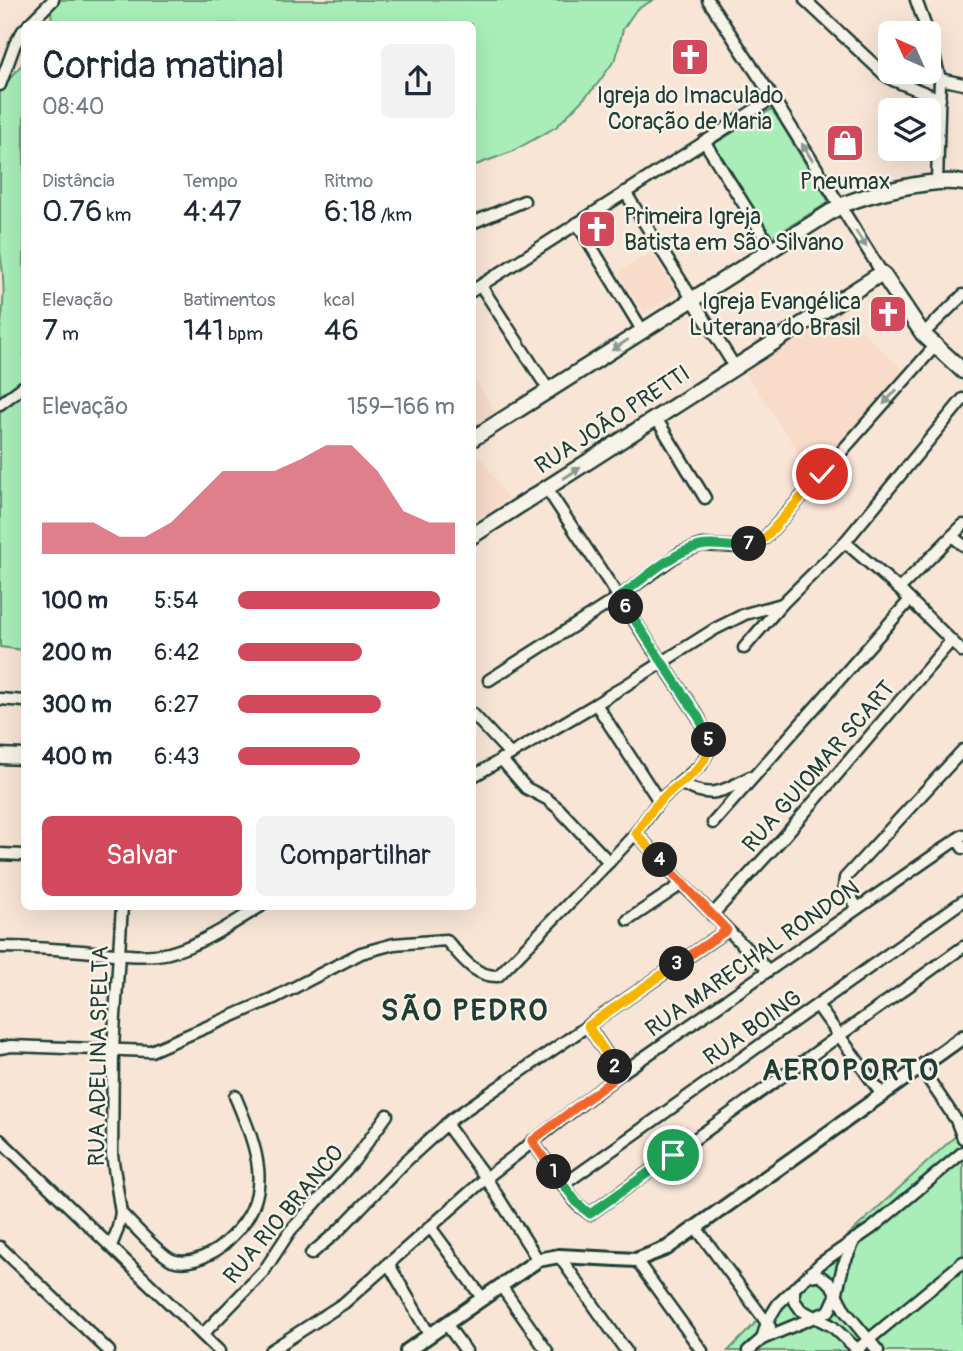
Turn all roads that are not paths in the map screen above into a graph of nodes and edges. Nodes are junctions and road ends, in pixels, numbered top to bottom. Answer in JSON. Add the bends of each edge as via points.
{"nodes":[{"id":1,"x":53,"y":0,"type":"edge"},
{"id":2,"x":708,"y":0,"type":"edge"},
{"id":3,"x":805,"y":0,"type":"edge"},
{"id":4,"x":916,"y":0,"type":"edge"},
{"id":5,"x":32,"y":21,"type":"edge"},
{"id":6,"x":924,"y":21,"type":"edge"},
{"id":7,"x":21,"y":34,"type":"edge"},
{"id":8,"x":942,"y":79,"type":"edge"},
{"id":9,"x":963,"y":84,"type":"edge"},
{"id":10,"x":0,"y":85,"type":"edge"},
{"id":11,"x":773,"y":98,"type":"junction"},
{"id":12,"x":938,"y":98,"type":"edge"},
{"id":13,"x":705,"y":141,"type":"junction"},
{"id":14,"x":938,"y":161,"type":"edge"},
{"id":15,"x":937,"y":182,"type":"junction"},
{"id":16,"x":963,"y":183,"type":"edge"},
{"id":17,"x":625,"y":192,"type":"junction"},
{"id":18,"x":524,"y":201,"type":"dead end"},
{"id":19,"x":840,"y":206,"type":"junction"},
{"id":20,"x":476,"y":221,"type":"edge"},
{"id":21,"x":577,"y":223,"type":"junction"},
{"id":22,"x":772,"y":249,"type":"junction"},
{"id":23,"x":882,"y":273,"type":"junction"},
{"id":24,"x":477,"y":288,"type":"edge"},
{"id":25,"x":963,"y":295,"type":"edge"},
{"id":26,"x":691,"y":300,"type":"junction"},
{"id":27,"x":642,"y":330,"type":"junction"},
{"id":28,"x":923,"y":334,"type":"junction"},
{"id":29,"x":935,"y":346,"type":"junction"},
{"id":30,"x":735,"y":366,"type":"junction"},
{"id":31,"x":963,"y":370,"type":"edge"},
{"id":32,"x":21,"y":388,"type":"edge"},
{"id":33,"x":550,"y":391,"type":"junction"},
{"id":34,"x":963,"y":399,"type":"edge"},
{"id":35,"x":0,"y":404,"type":"edge"},
{"id":36,"x":656,"y":418,"type":"junction"},
{"id":37,"x":476,"y":437,"type":"edge"},
{"id":38,"x":547,"y":488,"type":"junction"},
{"id":39,"x":705,"y":498,"type":"dead end"},
{"id":40,"x":963,"y":525,"type":"edge"},
{"id":41,"x":476,"y":533,"type":"edge"},
{"id":42,"x":951,"y":536,"type":"junction"},
{"id":43,"x":845,"y":542,"type":"junction"},
{"id":44,"x":963,"y":545,"type":"edge"},
{"id":45,"x":899,"y":589,"type":"junction"},
{"id":46,"x":619,"y":597,"type":"junction"},
{"id":47,"x":909,"y":601,"type":"junction"},
{"id":48,"x":782,"y":604,"type":"junction"},
{"id":49,"x":951,"y":641,"type":"junction"},
{"id":50,"x":744,"y":648,"type":"dead end"},
{"id":51,"x":963,"y":652,"type":"edge"},
{"id":52,"x":662,"y":663,"type":"junction"},
{"id":53,"x":489,"y":680,"type":"dead end"},
{"id":54,"x":0,"y":699,"type":"edge"},
{"id":55,"x":21,"y":701,"type":"edge"},
{"id":56,"x":596,"y":704,"type":"junction"},
{"id":57,"x":476,"y":718,"type":"edge"},
{"id":58,"x":963,"y":750,"type":"edge"},
{"id":59,"x":0,"y":756,"type":"edge"},
{"id":60,"x":21,"y":757,"type":"edge"},
{"id":61,"x":505,"y":757,"type":"junction"},
{"id":62,"x":476,"y":775,"type":"edge"},
{"id":63,"x":755,"y":775,"type":"junction"},
{"id":64,"x":680,"y":783,"type":"junction"},
{"id":65,"x":659,"y":801,"type":"junction"},
{"id":66,"x":713,"y":823,"type":"dead end"},
{"id":67,"x":636,"y":833,"type":"junction"},
{"id":68,"x":961,"y":840,"type":"edge"},
{"id":69,"x":0,"y":854,"type":"edge"},
{"id":70,"x":21,"y":855,"type":"edge"},
{"id":71,"x":609,"y":862,"type":"junction"},
{"id":72,"x":682,"y":884,"type":"junction"},
{"id":73,"x":963,"y":901,"type":"edge"},
{"id":74,"x":858,"y":907,"type":"junction"},
{"id":75,"x":122,"y":910,"type":"edge"},
{"id":76,"x":254,"y":910,"type":"edge"},
{"id":77,"x":712,"y":915,"type":"junction"},
{"id":78,"x":628,"y":920,"type":"dead end"},
{"id":79,"x":727,"y":930,"type":"junction"},
{"id":80,"x":0,"y":947,"type":"edge"},
{"id":81,"x":963,"y":947,"type":"edge"},
{"id":82,"x":119,"y":954,"type":"junction"},
{"id":83,"x":767,"y":969,"type":"junction"},
{"id":84,"x":817,"y":1004,"type":"junction"},
{"id":85,"x":588,"y":1026,"type":"junction"},
{"id":86,"x":840,"y":1037,"type":"junction"},
{"id":87,"x":963,"y":1037,"type":"edge"},
{"id":88,"x":0,"y":1048,"type":"edge"},
{"id":89,"x":113,"y":1048,"type":"junction"},
{"id":90,"x":921,"y":1068,"type":"junction"},
{"id":91,"x":620,"y":1074,"type":"junction"},
{"id":92,"x":236,"y":1096,"type":"dead end"},
{"id":93,"x":883,"y":1096,"type":"junction"},
{"id":94,"x":387,"y":1115,"type":"dead end"},
{"id":95,"x":446,"y":1125,"type":"junction"},
{"id":96,"x":963,"y":1138,"type":"edge"},
{"id":97,"x":0,"y":1140,"type":"edge"},
{"id":98,"x":532,"y":1141,"type":"junction"},
{"id":99,"x":963,"y":1152,"type":"edge"},
{"id":100,"x":486,"y":1178,"type":"junction"},
{"id":101,"x":563,"y":1185,"type":"junction"},
{"id":102,"x":121,"y":1213,"type":"junction"},
{"id":103,"x":430,"y":1227,"type":"junction"},
{"id":104,"x":697,"y":1229,"type":"junction"},
{"id":105,"x":855,"y":1239,"type":"junction"},
{"id":106,"x":111,"y":1246,"type":"junction"},
{"id":107,"x":0,"y":1247,"type":"edge"},
{"id":108,"x":311,"y":1254,"type":"dead end"},
{"id":109,"x":559,"y":1256,"type":"junction"},
{"id":110,"x":538,"y":1260,"type":"junction"},
{"id":111,"x":635,"y":1260,"type":"junction"},
{"id":112,"x":963,"y":1262,"type":"edge"},
{"id":113,"x":388,"y":1263,"type":"junction"},
{"id":114,"x":809,"y":1275,"type":"junction"},
{"id":115,"x":501,"y":1286,"type":"junction"},
{"id":116,"x":794,"y":1288,"type":"junction"},
{"id":117,"x":836,"y":1296,"type":"junction"},
{"id":118,"x":483,"y":1299,"type":"junction"},
{"id":119,"x":818,"y":1318,"type":"junction"},
{"id":120,"x":767,"y":1322,"type":"junction"},
{"id":121,"x":447,"y":1325,"type":"junction"},
{"id":122,"x":775,"y":1333,"type":"junction"},
{"id":123,"x":202,"y":1334,"type":"junction"},
{"id":124,"x":430,"y":1336,"type":"junction"},
{"id":125,"x":762,"y":1339,"type":"junction"},
{"id":126,"x":868,"y":1340,"type":"junction"},
{"id":127,"x":857,"y":1350,"type":"edge"},
{"id":128,"x":109,"y":1351,"type":"edge"},
{"id":129,"x":219,"y":1351,"type":"edge"},
{"id":130,"x":270,"y":1351,"type":"edge"},
{"id":131,"x":407,"y":1351,"type":"edge"},
{"id":132,"x":466,"y":1351,"type":"edge"},
{"id":133,"x":547,"y":1351,"type":"edge"},
{"id":134,"x":626,"y":1351,"type":"edge"},
{"id":135,"x":702,"y":1351,"type":"edge"},
{"id":136,"x":748,"y":1351,"type":"edge"},
{"id":137,"x":878,"y":1351,"type":"edge"}],
"edges":[{"from":1,"to":5,"type":"street"},
{"from":2,"to":11,"type":"street"},
{"from":3,"to":12,"type":"street","via":[[884,74]]},
{"from":4,"to":6,"type":"street"},
{"from":7,"to":10,"type":"street"},
{"from":8,"to":9,"type":"street"},
{"from":11,"to":13,"type":"street"},
{"from":19,"to":11,"type":"street","one_way":true},
{"from":13,"to":17,"type":"street"},
{"from":13,"to":22,"type":"street"},
{"from":14,"to":15,"type":"street"},
{"from":15,"to":16,"type":"main road"},
{"from":15,"to":19,"type":"main road"},
{"from":17,"to":21,"type":"street"},
{"from":17,"to":26,"type":"street"},
{"from":18,"to":20,"type":"street"},
{"from":19,"to":22,"type":"main road"},
{"from":19,"to":23,"type":"street","one_way":true},
{"from":21,"to":24,"type":"street"},
{"from":21,"to":27,"type":"street"},
{"from":22,"to":26,"type":"main road"},
{"from":23,"to":28,"type":"main road"},
{"from":23,"to":30,"type":"main road","name":"RUA JOÃO PRETTI"},
{"from":24,"to":33,"type":"street"},
{"from":25,"to":28,"type":"street"},
{"from":26,"to":27,"type":"main road"},
{"from":26,"to":30,"type":"street"},
{"from":27,"to":33,"type":"main road","one_way":true},
{"from":28,"to":29,"type":"main road"},
{"from":29,"to":31,"type":"main road"},
{"from":29,"to":46,"type":"street","one_way":true,"via":[[765,538],[741,547],[702,545],[680,553]]},
{"from":30,"to":36,"type":"main road","name":"RUA JOÃO PRETTI"},
{"from":32,"to":35,"type":"street"},
{"from":33,"to":37,"type":"main road"},
{"from":34,"to":43,"type":"street"},
{"from":38,"to":36,"type":"main road","name":"RUA JOÃO PRETTI","one_way":true},
{"from":36,"to":39,"type":"street"},
{"from":38,"to":41,"type":"main road","name":"RUA JOÃO PRETTI"},
{"from":38,"to":46,"type":"street"},
{"from":40,"to":42,"type":"street"},
{"from":42,"to":44,"type":"street"},
{"from":42,"to":45,"type":"street"},
{"from":43,"to":45,"type":"street"},
{"from":43,"to":48,"type":"street"},
{"from":45,"to":47,"type":"street"},
{"from":46,"to":52,"type":"street"},
{"from":46,"to":53,"type":"street"},
{"from":47,"to":49,"type":"street"},
{"from":47,"to":63,"type":"street"},
{"from":48,"to":50,"type":"street"},
{"from":48,"to":52,"type":"street","via":[[745,614]]},
{"from":49,"to":51,"type":"street"},
{"from":49,"to":77,"type":"street","name":"RUA GUIOMAR SCART"},
{"from":52,"to":56,"type":"street"},
{"from":52,"to":64,"type":"street","via":[[708,737],[709,750],[701,765]]},
{"from":54,"to":55,"type":"street"},
{"from":56,"to":61,"type":"street"},
{"from":56,"to":65,"type":"street"},
{"from":57,"to":61,"type":"street"},
{"from":58,"to":74,"type":"street","via":[[845,878],[844,887]]},
{"from":59,"to":60,"type":"main road"},
{"from":61,"to":62,"type":"street"},
{"from":61,"to":71,"type":"street","via":[[526,788],[558,808]]},
{"from":63,"to":64,"type":"street","via":[[712,794]]},
{"from":63,"to":66,"type":"street"},
{"from":64,"to":65,"type":"street"},
{"from":65,"to":67,"type":"street"},
{"from":67,"to":71,"type":"street"},
{"from":67,"to":72,"type":"street"},
{"from":68,"to":74,"type":"street","name":"RUA MARECHAL RONDON"},
{"from":69,"to":70,"type":"street"},
{"from":71,"to":89,"type":"street","via":[[498,976],[484,976],[475,970],[446,940],[394,944],[361,953],[274,998],[159,1048],[139,1052]]},
{"from":72,"to":77,"type":"street"},
{"from":72,"to":78,"type":"street"},
{"from":73,"to":84,"type":"street","name":"RUA BOING"},
{"from":74,"to":83,"type":"street","name":"RUA MARECHAL RONDON"},
{"from":75,"to":82,"type":"street","name":"RUA ADELINA SPELTA"},
{"from":76,"to":82,"type":"street","via":[[171,952]]},
{"from":77,"to":79,"type":"street"},
{"from":79,"to":83,"type":"street"},
{"from":79,"to":85,"type":"street"},
{"from":80,"to":82,"type":"street"},
{"from":81,"to":86,"type":"street"},
{"from":82,"to":89,"type":"street","name":"RUA ADELINA SPELTA"},
{"from":83,"to":91,"type":"street","name":"RUA MARECHAL RONDON"},
{"from":84,"to":86,"type":"street"},
{"from":84,"to":101,"type":"street","name":"RUA BOING"},
{"from":85,"to":91,"type":"street"},
{"from":85,"to":95,"type":"street"},
{"from":86,"to":93,"type":"street"},
{"from":86,"to":101,"type":"street","via":[[590,1214]]},
{"from":87,"to":90,"type":"street"},
{"from":88,"to":89,"type":"street"},
{"from":89,"to":102,"type":"street","name":"RUA ADELINA SPELTA","via":[[112,1165]]},
{"from":90,"to":93,"type":"street"},
{"from":90,"to":96,"type":"street"},
{"from":91,"to":98,"type":"street","name":"RUA MARECHAL RONDON"},
{"from":92,"to":102,"type":"street","via":[[254,1146],[260,1182],[253,1208],[241,1227],[203,1258],[176,1261]]},
{"from":93,"to":104,"type":"street"},
{"from":94,"to":123,"type":"street","name":"RUA RIO BRANCO","via":[[354,1161],[290,1231],[264,1271]]},
{"from":95,"to":100,"type":"street"},
{"from":95,"to":108,"type":"street"},
{"from":97,"to":106,"type":"street"},
{"from":98,"to":100,"type":"street","name":"RUA MARECHAL RONDON"},
{"from":98,"to":101,"type":"street"},
{"from":99,"to":105,"type":"street"},
{"from":100,"to":103,"type":"street","name":"RUA MARECHAL RONDON"},
{"from":100,"to":110,"type":"street"},
{"from":102,"to":106,"type":"street","name":"RUA ADELINA SPELTA"},
{"from":103,"to":113,"type":"street","name":"RUA MARECHAL RONDON"},
{"from":103,"to":118,"type":"street"},
{"from":104,"to":111,"type":"street","via":[[667,1248]]},
{"from":104,"to":120,"type":"street"},
{"from":105,"to":114,"type":"street"},
{"from":105,"to":117,"type":"street"},
{"from":106,"to":123,"type":"street"},
{"from":107,"to":128,"type":"street"},
{"from":109,"to":110,"type":"street"},
{"from":109,"to":111,"type":"street"},
{"from":109,"to":134,"type":"street"},
{"from":110,"to":115,"type":"street"},
{"from":111,"to":135,"type":"street"},
{"from":112,"to":126,"type":"street"},
{"from":113,"to":124,"type":"street"},
{"from":113,"to":130,"type":"street","name":"RUA MARECHAL RONDON","via":[[336,1308]]},
{"from":114,"to":116,"type":"street"},
{"from":114,"to":117,"type":"street","via":[[825,1278]]},
{"from":115,"to":118,"type":"street"},
{"from":115,"to":133,"type":"street"},
{"from":116,"to":119,"type":"street","via":[[797,1306]]},
{"from":116,"to":120,"type":"street"},
{"from":117,"to":119,"type":"street","via":[[829,1311]]},
{"from":117,"to":126,"type":"street"},
{"from":118,"to":121,"type":"street"},
{"from":119,"to":122,"type":"street"},
{"from":119,"to":127,"type":"street"},
{"from":120,"to":122,"type":"street"},
{"from":120,"to":125,"type":"street"},
{"from":121,"to":124,"type":"street"},
{"from":121,"to":132,"type":"street"},
{"from":122,"to":125,"type":"street"},
{"from":123,"to":129,"type":"street"},
{"from":124,"to":131,"type":"street"},
{"from":125,"to":136,"type":"street"},
{"from":126,"to":127,"type":"street"},
{"from":126,"to":137,"type":"street"}]}
